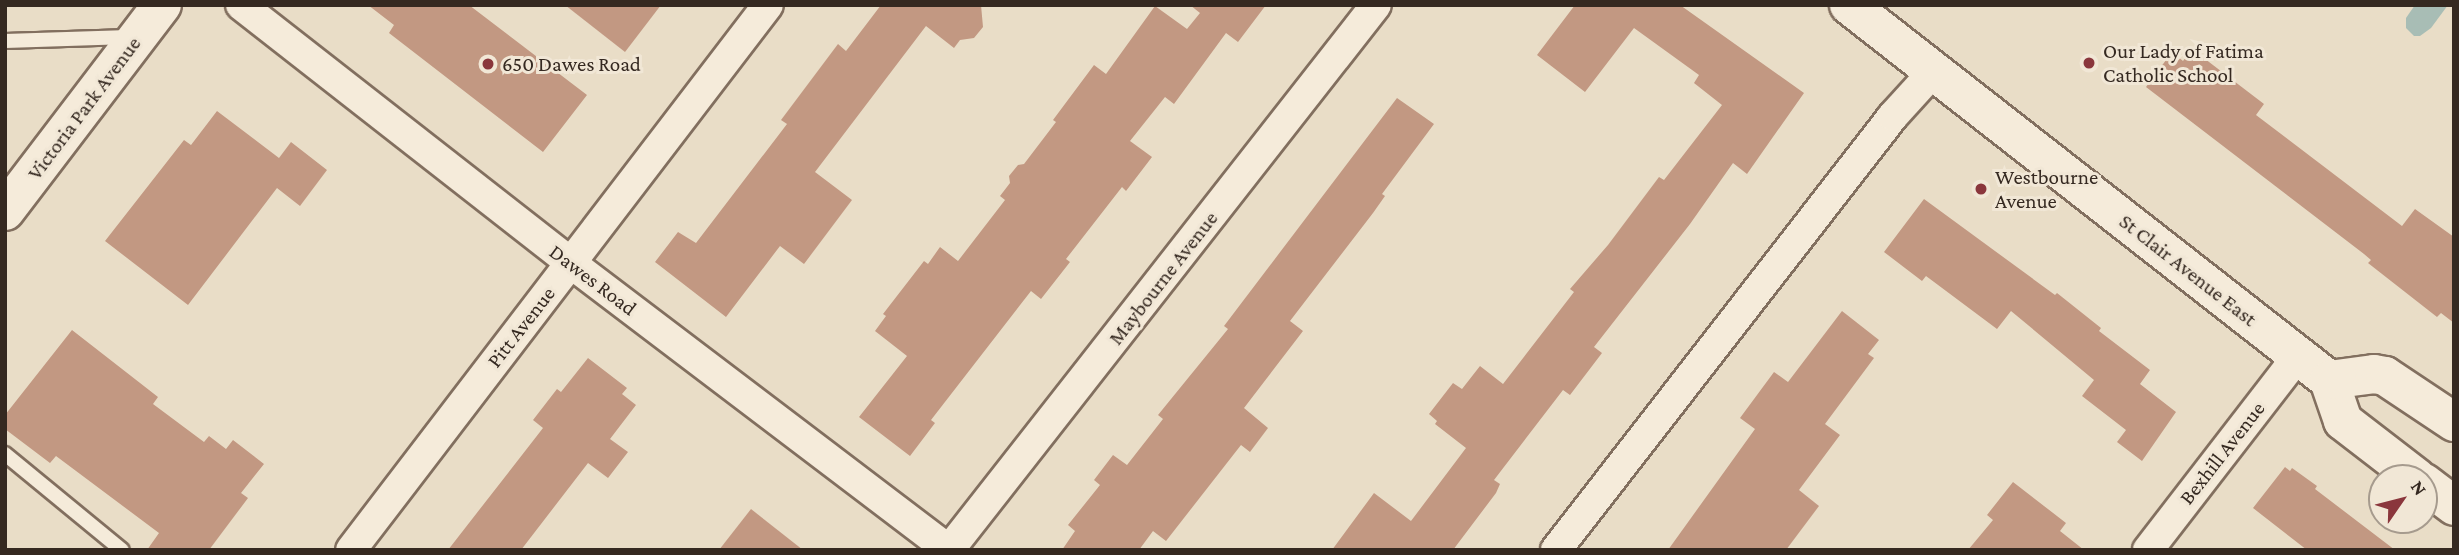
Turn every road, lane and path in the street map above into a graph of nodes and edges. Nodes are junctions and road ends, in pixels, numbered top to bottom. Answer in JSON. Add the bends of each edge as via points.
{"nodes":[{"id":1,"x":162,"y":5,"type":"edge"},
{"id":2,"x":242,"y":5,"type":"edge"},
{"id":3,"x":768,"y":5,"type":"edge"},
{"id":4,"x":1376,"y":5,"type":"edge"},
{"id":5,"x":1849,"y":5,"type":"edge"},
{"id":6,"x":138,"y":37,"type":"junction"},
{"id":7,"x":5,"y":41,"type":"edge"},
{"id":8,"x":1933,"y":72,"type":"junction"},
{"id":9,"x":5,"y":211,"type":"edge"},
{"id":10,"x":572,"y":264,"type":"junction"},
{"id":11,"x":2298,"y":356,"type":"junction"},
{"id":12,"x":2329,"y":380,"type":"junction"},
{"id":13,"x":2454,"y":422,"type":"edge"},
{"id":14,"x":5,"y":454,"type":"edge"},
{"id":15,"x":2399,"y":464,"type":"edge"},
{"id":16,"x":2438,"y":494,"type":"edge"},
{"id":17,"x":2454,"y":506,"type":"edge"},
{"id":18,"x":122,"y":550,"type":"edge"},
{"id":19,"x":351,"y":550,"type":"edge"},
{"id":20,"x":949,"y":550,"type":"edge"},
{"id":21,"x":1556,"y":550,"type":"edge"},
{"id":22,"x":2148,"y":550,"type":"edge"}],
"edges":[{"from":1,"to":6,"type":"main road","name":"Victoria Park Avenue"},
{"from":2,"to":10,"type":"street","name":"Dawes Road"},
{"from":3,"to":10,"type":"street","name":"Pitt Avenue"},
{"from":4,"to":20,"type":"street","name":"Maybourne Avenue"},
{"from":5,"to":8,"type":"main road","name":"St Clair Avenue East"},
{"from":6,"to":7,"type":"lane"},
{"from":6,"to":9,"type":"main road","name":"Victoria Park Avenue"},
{"from":8,"to":11,"type":"main road","name":"St Clair Avenue East"},
{"from":8,"to":21,"type":"street","via":[[1893,116]]},
{"from":10,"to":19,"type":"street","name":"Pitt Avenue"},
{"from":10,"to":20,"type":"street","name":"Dawes Road"},
{"from":11,"to":12,"type":"main road","name":"St Clair Avenue East"},
{"from":11,"to":22,"type":"street","name":"Bexhill Avenue"},
{"from":12,"to":13,"type":"main road","via":[[2385,376]]},
{"from":12,"to":15,"type":"main road","via":[[2343,421]]},
{"from":14,"to":18,"type":"lane"},
{"from":16,"to":17,"type":"main road"}]}
